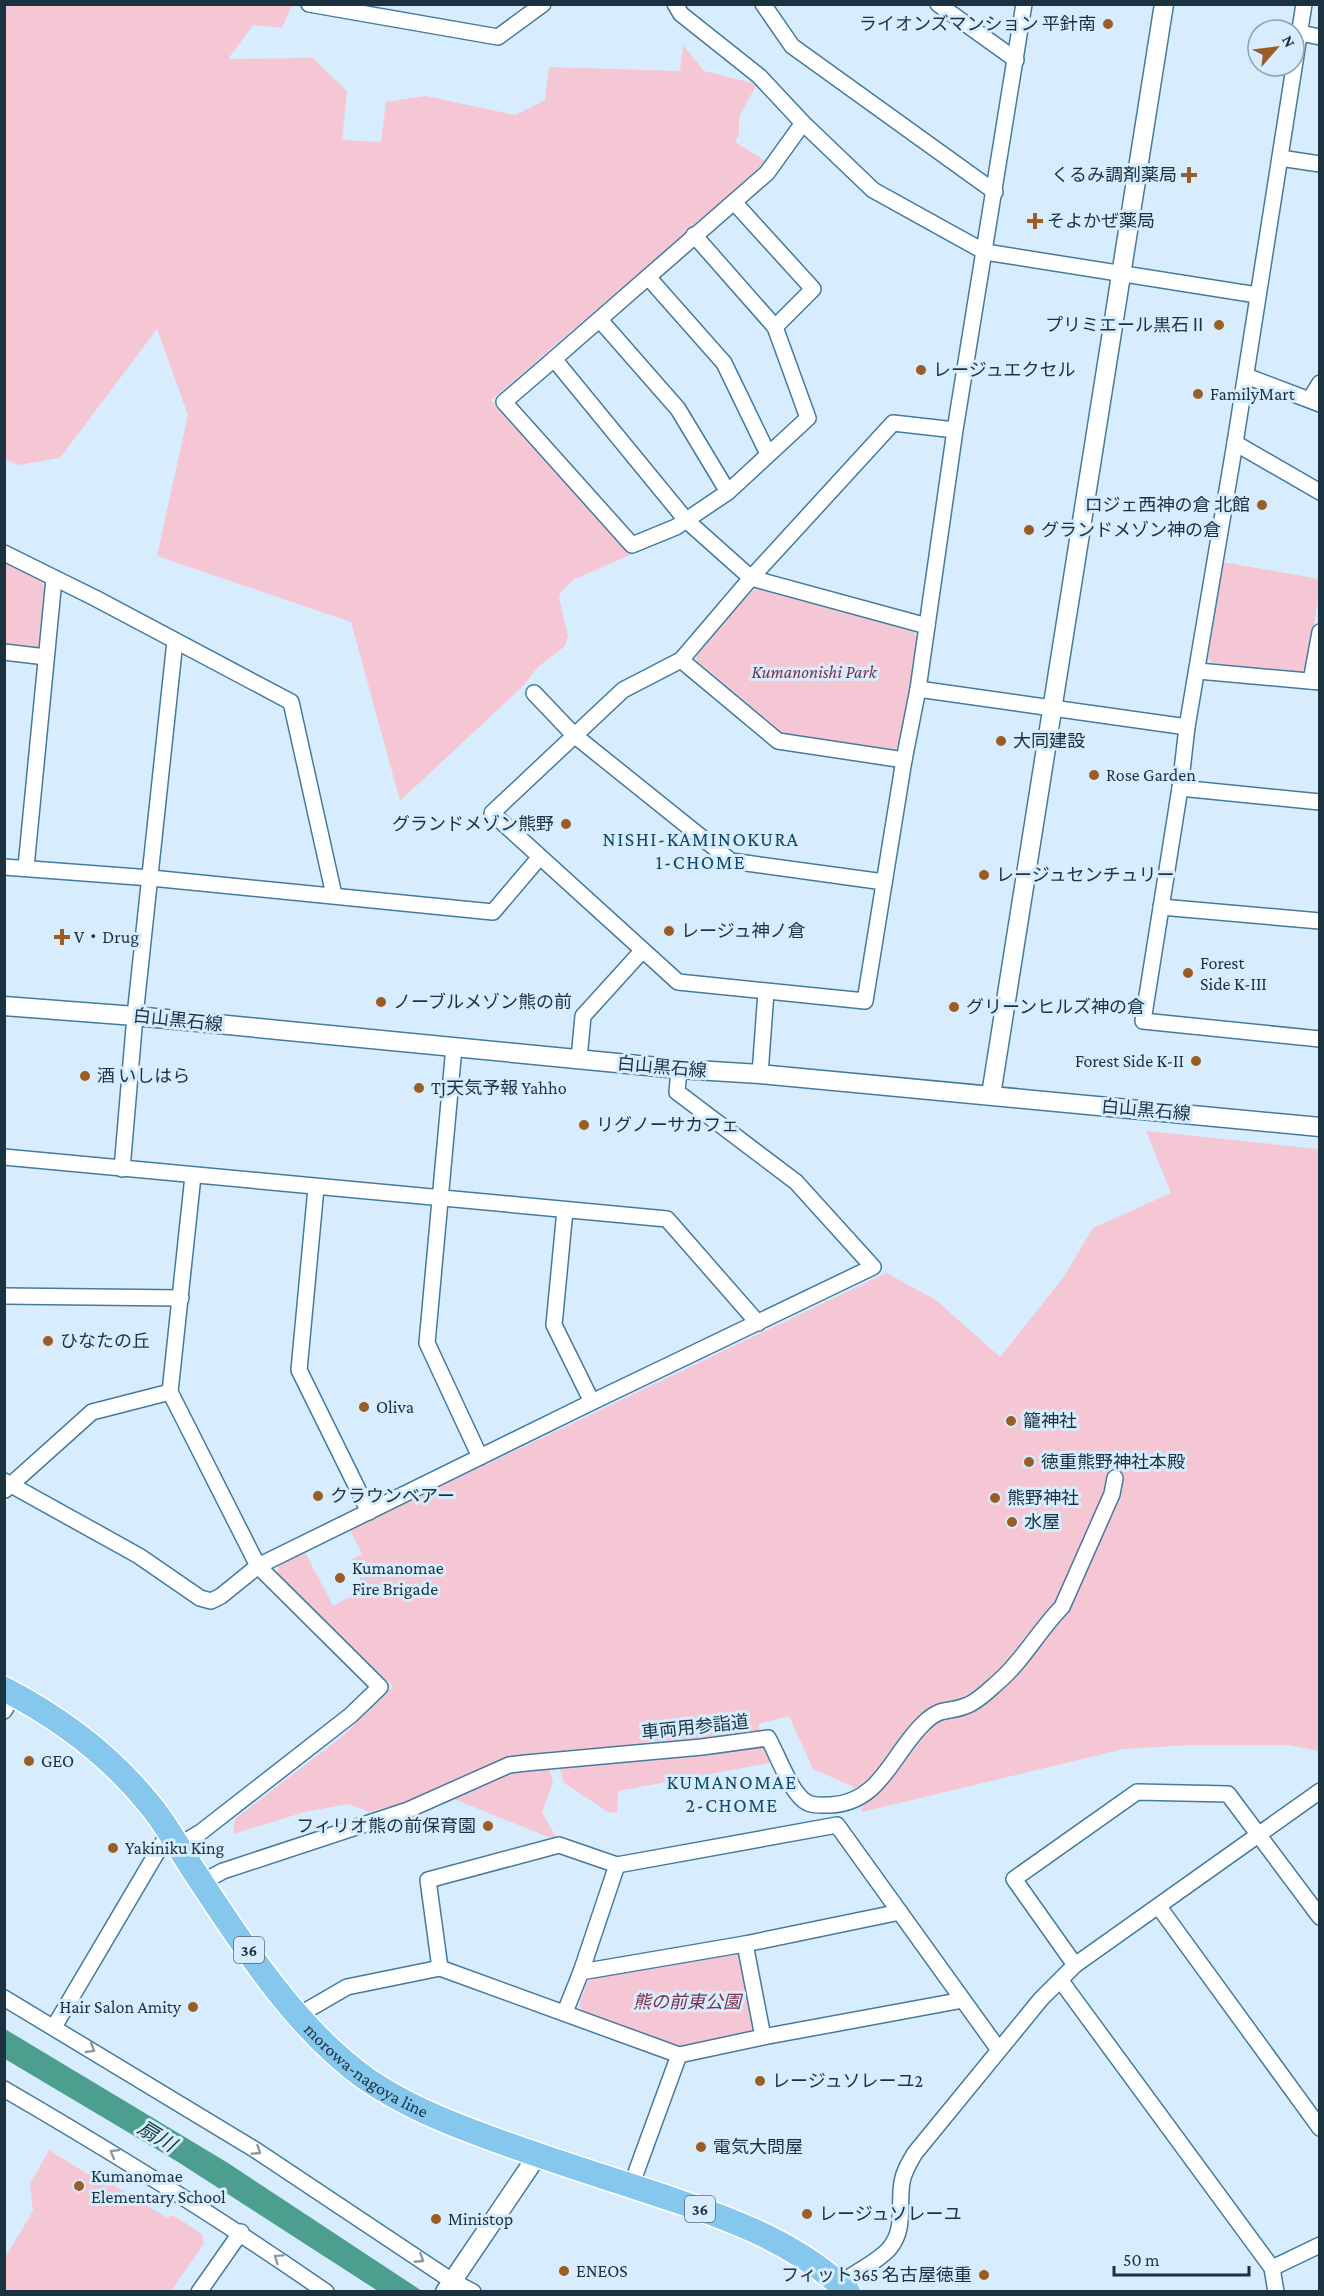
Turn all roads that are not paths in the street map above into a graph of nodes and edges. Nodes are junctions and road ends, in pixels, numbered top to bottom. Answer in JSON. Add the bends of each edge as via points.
{"nodes":[{"id":1,"x":309,"y":4,"type":"edge"},
{"id":2,"x":675,"y":4,"type":"edge"},
{"id":3,"x":763,"y":4,"type":"edge"},
{"id":4,"x":938,"y":4,"type":"edge"},
{"id":5,"x":1024,"y":4,"type":"edge"},
{"id":6,"x":1164,"y":4,"type":"edge"},
{"id":7,"x":535,"y":6,"type":"edge"},
{"id":8,"x":1016,"y":60,"type":"junction"},
{"id":9,"x":1293,"y":78,"type":"edge"},
{"id":10,"x":803,"y":123,"type":"junction"},
{"id":11,"x":1280,"y":158,"type":"junction"},
{"id":12,"x":1320,"y":164,"type":"edge"},
{"id":13,"x":995,"y":192,"type":"junction"},
{"id":14,"x":734,"y":202,"type":"junction"},
{"id":15,"x":694,"y":235,"type":"junction"},
{"id":16,"x":985,"y":252,"type":"junction"},
{"id":17,"x":1121,"y":274,"type":"junction"},
{"id":18,"x":648,"y":277,"type":"junction"},
{"id":19,"x":1257,"y":296,"type":"junction"},
{"id":20,"x":600,"y":320,"type":"junction"},
{"id":21,"x":775,"y":327,"type":"junction"},
{"id":22,"x":554,"y":359,"type":"junction"},
{"id":23,"x":1246,"y":376,"type":"junction"},
{"id":24,"x":1320,"y":383,"type":"edge"},
{"id":25,"x":1315,"y":402,"type":"edge"},
{"id":26,"x":955,"y":430,"type":"junction"},
{"id":27,"x":1235,"y":443,"type":"junction"},
{"id":28,"x":768,"y":454,"type":"junction"},
{"id":29,"x":728,"y":492,"type":"junction"},
{"id":30,"x":1320,"y":492,"type":"edge"},
{"id":31,"x":686,"y":520,"type":"junction"},
{"id":32,"x":4,"y":553,"type":"edge"},
{"id":33,"x":751,"y":578,"type":"junction"},
{"id":34,"x":54,"y":579,"type":"junction"},
{"id":35,"x":927,"y":626,"type":"junction"},
{"id":36,"x":1320,"y":632,"type":"edge"},
{"id":37,"x":175,"y":641,"type":"junction"},
{"id":38,"x":4,"y":652,"type":"edge"},
{"id":39,"x":46,"y":657,"type":"junction"},
{"id":40,"x":681,"y":660,"type":"junction"},
{"id":41,"x":1198,"y":671,"type":"junction"},
{"id":42,"x":1315,"y":682,"type":"edge"},
{"id":43,"x":918,"y":689,"type":"junction"},
{"id":44,"x":534,"y":693,"type":"dead end"},
{"id":45,"x":1051,"y":709,"type":"junction"},
{"id":46,"x":1187,"y":728,"type":"junction"},
{"id":47,"x":574,"y":735,"type":"junction"},
{"id":48,"x":904,"y":760,"type":"junction"},
{"id":49,"x":1180,"y":788,"type":"junction"},
{"id":50,"x":1320,"y":802,"type":"edge"},
{"id":51,"x":539,"y":858,"type":"junction"},
{"id":52,"x":4,"y":867,"type":"edge"},
{"id":53,"x":26,"y":867,"type":"junction"},
{"id":54,"x":151,"y":878,"type":"junction"},
{"id":55,"x":884,"y":882,"type":"junction"},
{"id":56,"x":333,"y":895,"type":"junction"},
{"id":57,"x":1161,"y":907,"type":"junction"},
{"id":58,"x":1320,"y":921,"type":"edge"},
{"id":59,"x":642,"y":951,"type":"junction"},
{"id":60,"x":766,"y":992,"type":"junction"},
{"id":61,"x":4,"y":1006,"type":"edge"},
{"id":62,"x":135,"y":1016,"type":"junction"},
{"id":63,"x":1320,"y":1039,"type":"edge"},
{"id":64,"x":454,"y":1047,"type":"junction"},
{"id":65,"x":579,"y":1059,"type":"junction"},
{"id":66,"x":679,"y":1069,"type":"junction"},
{"id":67,"x":760,"y":1074,"type":"junction"},
{"id":68,"x":991,"y":1095,"type":"junction"},
{"id":69,"x":1320,"y":1127,"type":"edge"},
{"id":70,"x":4,"y":1157,"type":"edge"},
{"id":71,"x":122,"y":1168,"type":"junction"},
{"id":72,"x":193,"y":1176,"type":"junction"},
{"id":73,"x":316,"y":1188,"type":"junction"},
{"id":74,"x":439,"y":1198,"type":"junction"},
{"id":75,"x":565,"y":1210,"type":"junction"},
{"id":76,"x":4,"y":1296,"type":"edge"},
{"id":77,"x":181,"y":1298,"type":"junction"},
{"id":78,"x":758,"y":1323,"type":"junction"},
{"id":79,"x":170,"y":1392,"type":"junction"},
{"id":80,"x":592,"y":1402,"type":"junction"},
{"id":81,"x":480,"y":1457,"type":"junction"},
{"id":82,"x":1115,"y":1478,"type":"dead end"},
{"id":83,"x":7,"y":1486,"type":"edge"},
{"id":84,"x":369,"y":1512,"type":"junction"},
{"id":85,"x":258,"y":1566,"type":"junction"},
{"id":86,"x":8,"y":1698,"type":"edge"},
{"id":87,"x":1320,"y":1791,"type":"edge"},
{"id":88,"x":1258,"y":1836,"type":"junction"},
{"id":89,"x":173,"y":1839,"type":"junction"},
{"id":90,"x":617,"y":1865,"type":"junction"},
{"id":91,"x":202,"y":1882,"type":"junction"},
{"id":92,"x":1159,"y":1907,"type":"junction"},
{"id":93,"x":900,"y":1912,"type":"junction"},
{"id":94,"x":1320,"y":1917,"type":"edge"},
{"id":95,"x":746,"y":1944,"type":"junction"},
{"id":96,"x":1075,"y":1965,"type":"junction"},
{"id":97,"x":440,"y":1968,"type":"junction"},
{"id":98,"x":581,"y":1972,"type":"junction"},
{"id":99,"x":1060,"y":1981,"type":"junction"},
{"id":100,"x":4,"y":1998,"type":"edge"},
{"id":101,"x":963,"y":2000,"type":"junction"},
{"id":102,"x":565,"y":2012,"type":"junction"},
{"id":103,"x":297,"y":2016,"type":"junction"},
{"id":104,"x":54,"y":2027,"type":"junction"},
{"id":105,"x":763,"y":2037,"type":"junction"},
{"id":106,"x":999,"y":2050,"type":"junction"},
{"id":107,"x":679,"y":2055,"type":"junction"},
{"id":108,"x":4,"y":2089,"type":"edge"},
{"id":109,"x":1320,"y":2128,"type":"edge"},
{"id":110,"x":537,"y":2156,"type":"junction"},
{"id":111,"x":631,"y":2186,"type":"junction"},
{"id":112,"x":241,"y":2232,"type":"junction"},
{"id":113,"x":1320,"y":2245,"type":"edge"},
{"id":114,"x":1272,"y":2268,"type":"junction"},
{"id":115,"x":449,"y":2286,"type":"edge"},
{"id":116,"x":844,"y":2288,"type":"edge"},
{"id":117,"x":199,"y":2292,"type":"edge"},
{"id":118,"x":326,"y":2292,"type":"edge"},
{"id":119,"x":473,"y":2292,"type":"edge"},
{"id":120,"x":1276,"y":2292,"type":"edge"}],
"edges":[{"from":1,"to":7,"type":"street","via":[[498,37]]},
{"from":2,"to":10,"type":"street","via":[[681,14],[759,76]]},
{"from":3,"to":13,"type":"street","via":[[792,46]]},
{"from":4,"to":8,"type":"street"},
{"from":5,"to":8,"type":"street"},
{"from":6,"to":17,"type":"street"},
{"from":8,"to":13,"type":"street"},
{"from":9,"to":11,"type":"street"},
{"from":10,"to":14,"type":"street","via":[[767,173]]},
{"from":10,"to":16,"type":"street","via":[[873,190]]},
{"from":11,"to":12,"type":"street"},
{"from":11,"to":19,"type":"street"},
{"from":13,"to":16,"type":"street"},
{"from":14,"to":15,"type":"street"},
{"from":14,"to":21,"type":"street","via":[[813,289]]},
{"from":15,"to":18,"type":"street"},
{"from":15,"to":21,"type":"street"},
{"from":16,"to":17,"type":"street"},
{"from":16,"to":26,"type":"street"},
{"from":17,"to":19,"type":"street"},
{"from":17,"to":45,"type":"street"},
{"from":18,"to":20,"type":"street"},
{"from":18,"to":28,"type":"street","via":[[724,363]]},
{"from":19,"to":23,"type":"street"},
{"from":20,"to":22,"type":"street"},
{"from":20,"to":29,"type":"street","via":[[678,409]]},
{"from":21,"to":28,"type":"street","via":[[808,418]]},
{"from":22,"to":31,"type":"street"},
{"from":22,"to":31,"type":"street","via":[[504,402],[632,546]]},
{"from":23,"to":25,"type":"street"},
{"from":23,"to":27,"type":"street"},
{"from":24,"to":25,"type":"street"},
{"from":26,"to":33,"type":"street","via":[[892,423]]},
{"from":26,"to":35,"type":"street"},
{"from":27,"to":30,"type":"street"},
{"from":27,"to":41,"type":"street"},
{"from":28,"to":29,"type":"street"},
{"from":29,"to":31,"type":"street"},
{"from":31,"to":33,"type":"street"},
{"from":32,"to":34,"type":"street"},
{"from":33,"to":35,"type":"street"},
{"from":33,"to":40,"type":"street"},
{"from":34,"to":37,"type":"street"},
{"from":34,"to":39,"type":"street"},
{"from":35,"to":43,"type":"street"},
{"from":36,"to":42,"type":"street"},
{"from":37,"to":54,"type":"street"},
{"from":37,"to":56,"type":"street","via":[[291,702]]},
{"from":38,"to":39,"type":"street"},
{"from":39,"to":53,"type":"street"},
{"from":40,"to":47,"type":"street","via":[[623,690]]},
{"from":40,"to":48,"type":"street","via":[[778,741]]},
{"from":41,"to":42,"type":"street"},
{"from":41,"to":46,"type":"street"},
{"from":43,"to":45,"type":"street"},
{"from":43,"to":48,"type":"street"},
{"from":44,"to":47,"type":"street"},
{"from":45,"to":46,"type":"street"},
{"from":45,"to":68,"type":"street"},
{"from":46,"to":49,"type":"street"},
{"from":47,"to":51,"type":"street","via":[[492,813]]},
{"from":47,"to":55,"type":"street","via":[[731,861]]},
{"from":48,"to":55,"type":"street"},
{"from":49,"to":50,"type":"street"},
{"from":49,"to":57,"type":"street"},
{"from":51,"to":56,"type":"street","via":[[493,912]]},
{"from":51,"to":59,"type":"street"},
{"from":52,"to":53,"type":"street"},
{"from":53,"to":54,"type":"street"},
{"from":54,"to":56,"type":"street"},
{"from":54,"to":62,"type":"street"},
{"from":55,"to":60,"type":"street","via":[[865,1001]]},
{"from":57,"to":58,"type":"street"},
{"from":57,"to":63,"type":"street","via":[[1143,1022]]},
{"from":59,"to":60,"type":"street","via":[[678,982]]},
{"from":59,"to":65,"type":"street","via":[[584,1016]]},
{"from":60,"to":67,"type":"street"},
{"from":61,"to":62,"type":"street","name":"白山黒石線"},
{"from":62,"to":64,"type":"street","name":"白山黒石線"},
{"from":62,"to":71,"type":"street"},
{"from":64,"to":65,"type":"street","name":"白山黒石線"},
{"from":64,"to":74,"type":"street"},
{"from":65,"to":66,"type":"street","name":"白山黒石線"},
{"from":66,"to":67,"type":"street","name":"白山黒石線"},
{"from":66,"to":78,"type":"street","via":[[676,1092],[796,1182],[873,1267]]},
{"from":67,"to":68,"type":"street","name":"白山黒石線"},
{"from":68,"to":69,"type":"street","name":"白山黒石線"},
{"from":70,"to":71,"type":"street"},
{"from":71,"to":72,"type":"street"},
{"from":72,"to":73,"type":"street"},
{"from":72,"to":77,"type":"street"},
{"from":73,"to":74,"type":"street"},
{"from":73,"to":84,"type":"street","via":[[299,1370]]},
{"from":74,"to":75,"type":"street"},
{"from":74,"to":81,"type":"street","via":[[427,1343]]},
{"from":75,"to":78,"type":"street","via":[[667,1219]]},
{"from":75,"to":80,"type":"street","via":[[554,1325]]},
{"from":76,"to":77,"type":"street"},
{"from":77,"to":79,"type":"street"},
{"from":78,"to":80,"type":"street"},
{"from":79,"to":83,"type":"street","via":[[92,1412]]},
{"from":79,"to":85,"type":"street"},
{"from":80,"to":81,"type":"street"},
{"from":81,"to":84,"type":"street"},
{"from":82,"to":91,"type":"street","name":"車両用参詣道","via":[[1112,1494],[1062,1607],[1017,1664],[969,1705],[937,1712],[860,1798],[836,1805],[809,1804],[797,1794],[768,1738],[509,1765],[408,1810],[223,1871]]},
{"from":83,"to":85,"type":"street","via":[[139,1556],[205,1600],[221,1596]]},
{"from":84,"to":85,"type":"street"},
{"from":85,"to":89,"type":"street","via":[[380,1687],[351,1715],[201,1832]]},
{"from":86,"to":89,"type":"main road","name":"morowa-nagoya line","number":"36","via":[[50,1714],[75,1731],[151,1806]]},
{"from":87,"to":88,"type":"street"},
{"from":88,"to":92,"type":"street"},
{"from":88,"to":94,"type":"street"},
{"from":88,"to":96,"type":"street","via":[[1228,1794],[1137,1792],[1014,1880]]},
{"from":89,"to":91,"type":"main road","name":"morowa-nagoya line","number":"36"},
{"from":89,"to":104,"type":"street"},
{"from":90,"to":93,"type":"street","via":[[837,1825]]},
{"from":90,"to":97,"type":"street","via":[[559,1845],[428,1880]]},
{"from":90,"to":98,"type":"street"},
{"from":91,"to":103,"type":"main road","name":"morowa-nagoya line","number":"36"},
{"from":92,"to":96,"type":"street"},
{"from":92,"to":109,"type":"street"},
{"from":93,"to":95,"type":"street"},
{"from":93,"to":101,"type":"street"},
{"from":95,"to":98,"type":"street"},
{"from":95,"to":105,"type":"street"},
{"from":96,"to":99,"type":"street"},
{"from":97,"to":102,"type":"street"},
{"from":97,"to":103,"type":"street","via":[[347,1987]]},
{"from":98,"to":102,"type":"street"},
{"from":99,"to":106,"type":"street"},
{"from":99,"to":114,"type":"street"},
{"from":100,"to":104,"type":"street"},
{"from":101,"to":105,"type":"street"},
{"from":101,"to":106,"type":"street"},
{"from":102,"to":107,"type":"street"},
{"from":103,"to":110,"type":"main road","name":"morowa-nagoya line","number":"36","via":[[365,2078],[395,2097],[436,2118]]},
{"from":104,"to":115,"type":"street","one_way":true,"via":[[254,2149]]},
{"from":105,"to":107,"type":"street"},
{"from":106,"to":116,"type":"street","via":[[917,2149],[906,2168],[901,2219],[890,2248]]},
{"from":107,"to":111,"type":"street"},
{"from":112,"to":108,"type":"street","one_way":true},
{"from":110,"to":111,"type":"main road","name":"morowa-nagoya line","number":"36"},
{"from":110,"to":115,"type":"street"},
{"from":111,"to":116,"type":"main road","name":"morowa-nagoya line","number":"36","via":[[764,2234]]},
{"from":112,"to":117,"type":"street"},
{"from":118,"to":112,"type":"street","one_way":true},
{"from":113,"to":114,"type":"street"},
{"from":114,"to":120,"type":"street"},
{"from":115,"to":119,"type":"street"}]}
